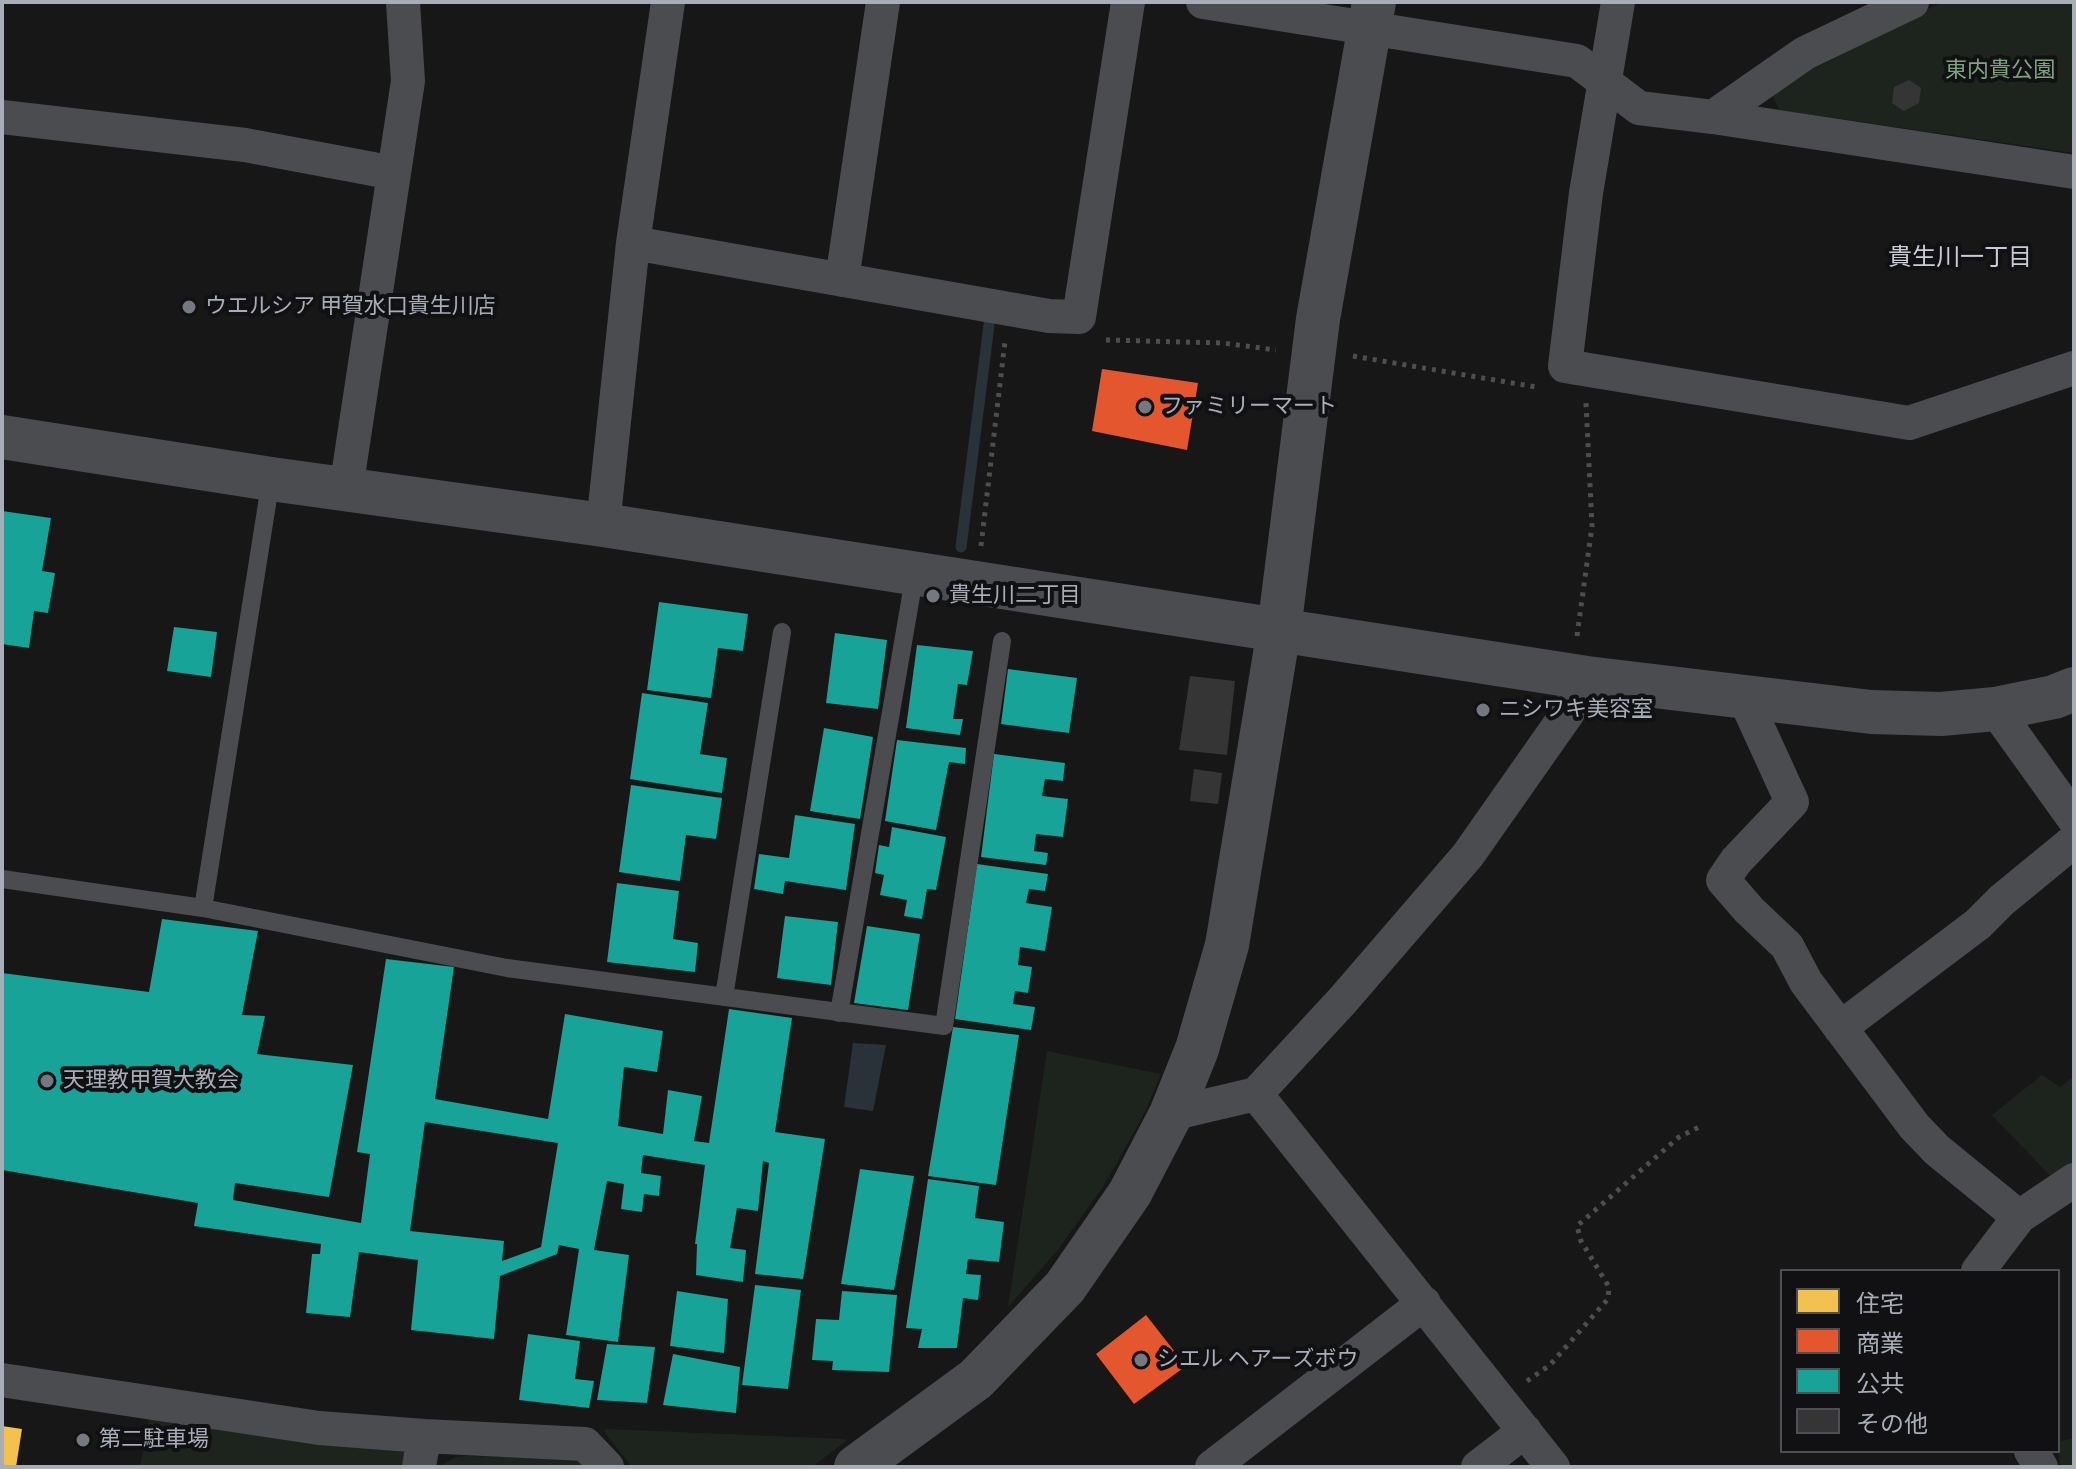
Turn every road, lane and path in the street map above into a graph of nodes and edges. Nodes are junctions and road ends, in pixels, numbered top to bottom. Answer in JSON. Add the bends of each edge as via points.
{"nodes":[{"id":1,"x":403,"y":2,"type":"edge"},
{"id":2,"x":668,"y":2,"type":"edge"},
{"id":3,"x":883,"y":2,"type":"edge"},
{"id":4,"x":1128,"y":2,"type":"edge"},
{"id":5,"x":1203,"y":2,"type":"edge"},
{"id":6,"x":1618,"y":2,"type":"edge"},
{"id":7,"x":1912,"y":2,"type":"edge"},
{"id":8,"x":1372,"y":16,"type":"edge"},
{"id":9,"x":1606,"y":83,"type":"junction"},
{"id":10,"x":2,"y":117,"type":"edge"},
{"id":11,"x":1713,"y":117,"type":"junction"},
{"id":12,"x":2074,"y":172,"type":"edge"},
{"id":13,"x":394,"y":173,"type":"junction"},
{"id":14,"x":633,"y":243,"type":"junction"},
{"id":15,"x":842,"y":280,"type":"junction"},
{"id":16,"x":1008,"y":329,"type":"dead end"},
{"id":17,"x":1103,"y":340,"type":"dead end"},
{"id":18,"x":1278,"y":350,"type":"dead end"},
{"id":19,"x":1345,"y":355,"type":"dead end"},
{"id":20,"x":1578,"y":368,"type":"junction"},
{"id":21,"x":2074,"y":368,"type":"edge"},
{"id":22,"x":2,"y":437,"type":"edge"},
{"id":23,"x":271,"y":479,"type":"junction"},
{"id":24,"x":346,"y":489,"type":"junction"},
{"id":25,"x":603,"y":525,"type":"junction"},
{"id":26,"x":981,"y":549,"type":"dead end"},
{"id":27,"x":915,"y":573,"type":"junction"},
{"id":28,"x":1279,"y":630,"type":"junction"},
{"id":29,"x":782,"y":632,"type":"dead end"},
{"id":30,"x":1002,"y":641,"type":"dead end"},
{"id":31,"x":1579,"y":677,"type":"junction"},
{"id":32,"x":2074,"y":689,"type":"edge"},
{"id":33,"x":1744,"y":697,"type":"junction"},
{"id":34,"x":1995,"y":709,"type":"junction"},
{"id":35,"x":2074,"y":819,"type":"edge"},
{"id":36,"x":2074,"y":841,"type":"edge"},
{"id":37,"x":2,"y":879,"type":"edge"},
{"id":38,"x":203,"y":908,"type":"junction"},
{"id":39,"x":724,"y":997,"type":"junction"},
{"id":40,"x":839,"y":1013,"type":"junction"},
{"id":41,"x":1840,"y":1028,"type":"junction"},
{"id":42,"x":1256,"y":1094,"type":"junction"},
{"id":43,"x":1171,"y":1114,"type":"junction"},
{"id":44,"x":1701,"y":1126,"type":"dead end"},
{"id":45,"x":2074,"y":1180,"type":"edge"},
{"id":46,"x":2019,"y":1217,"type":"junction"},
{"id":47,"x":1980,"y":1269,"type":"edge"},
{"id":48,"x":1424,"y":1303,"type":"junction"},
{"id":49,"x":2,"y":1380,"type":"edge"},
{"id":50,"x":1500,"y":1399,"type":"junction"},
{"id":51,"x":1525,"y":1431,"type":"junction"},
{"id":52,"x":422,"y":1452,"type":"edge"},
{"id":53,"x":607,"y":1467,"type":"edge"},
{"id":54,"x":856,"y":1467,"type":"edge"},
{"id":55,"x":1212,"y":1467,"type":"edge"},
{"id":56,"x":1478,"y":1467,"type":"edge"},
{"id":57,"x":1553,"y":1467,"type":"edge"}],
"edges":[{"from":1,"to":13,"type":"street","via":[[408,81]]},
{"from":2,"to":14,"type":"street"},
{"from":3,"to":15,"type":"street"},
{"from":4,"to":15,"type":"street","via":[[1079,317]]},
{"from":5,"to":8,"type":"street"},
{"from":6,"to":9,"type":"street"},
{"from":7,"to":11,"type":"street","via":[[1805,53]]},
{"from":8,"to":9,"type":"street","via":[[1577,61]]},
{"from":8,"to":28,"type":"street","via":[[1318,319]]},
{"from":9,"to":11,"type":"street","via":[[1639,108]]},
{"from":9,"to":20,"type":"street","via":[[1586,193]]},
{"from":10,"to":13,"type":"street","via":[[245,145]]},
{"from":11,"to":12,"type":"street"},
{"from":13,"to":24,"type":"street"},
{"from":14,"to":15,"type":"street"},
{"from":14,"to":25,"type":"street"},
{"from":16,"to":26,"type":"path"},
{"from":17,"to":18,"type":"path"},
{"from":19,"to":20,"type":"path","via":[[1549,389]]},
{"from":20,"to":21,"type":"street","via":[[1909,423]]},
{"from":20,"to":31,"type":"path","via":[[1586,403],[1592,526]]},
{"from":22,"to":23,"type":"street"},
{"from":23,"to":24,"type":"street"},
{"from":23,"to":38,"type":"lane"},
{"from":24,"to":25,"type":"street"},
{"from":25,"to":27,"type":"street"},
{"from":27,"to":28,"type":"street"},
{"from":27,"to":40,"type":"lane"},
{"from":28,"to":31,"type":"street"},
{"from":28,"to":43,"type":"street","via":[[1227,945],[1197,1049]]},
{"from":29,"to":39,"type":"lane"},
{"from":30,"to":40,"type":"lane","via":[[944,1026]]},
{"from":31,"to":33,"type":"street"},
{"from":31,"to":42,"type":"street","via":[[1567,714],[1468,855]]},
{"from":32,"to":34,"type":"street"},
{"from":33,"to":34,"type":"street","via":[[1871,712]]},
{"from":33,"to":41,"type":"street","via":[[1792,802],[1723,880],[1787,946]]},
{"from":34,"to":35,"type":"street"},
{"from":36,"to":41,"type":"street","via":[[1978,924]]},
{"from":37,"to":38,"type":"lane"},
{"from":38,"to":39,"type":"lane","via":[[507,968]]},
{"from":39,"to":40,"type":"lane"},
{"from":41,"to":46,"type":"street","via":[[1914,1126]]},
{"from":42,"to":43,"type":"street"},
{"from":42,"to":48,"type":"street"},
{"from":43,"to":54,"type":"street","via":[[1130,1193],[1065,1287],[976,1379]]},
{"from":44,"to":50,"type":"path","via":[[1679,1137],[1577,1226],[1609,1287],[1608,1299],[1550,1365]]},
{"from":45,"to":46,"type":"street"},
{"from":46,"to":47,"type":"street"},
{"from":48,"to":50,"type":"street"},
{"from":48,"to":55,"type":"street"},
{"from":49,"to":52,"type":"street","via":[[319,1428]]},
{"from":50,"to":51,"type":"street"},
{"from":51,"to":56,"type":"street"},
{"from":51,"to":57,"type":"street"},
{"from":52,"to":53,"type":"street","via":[[585,1444]]}]}
